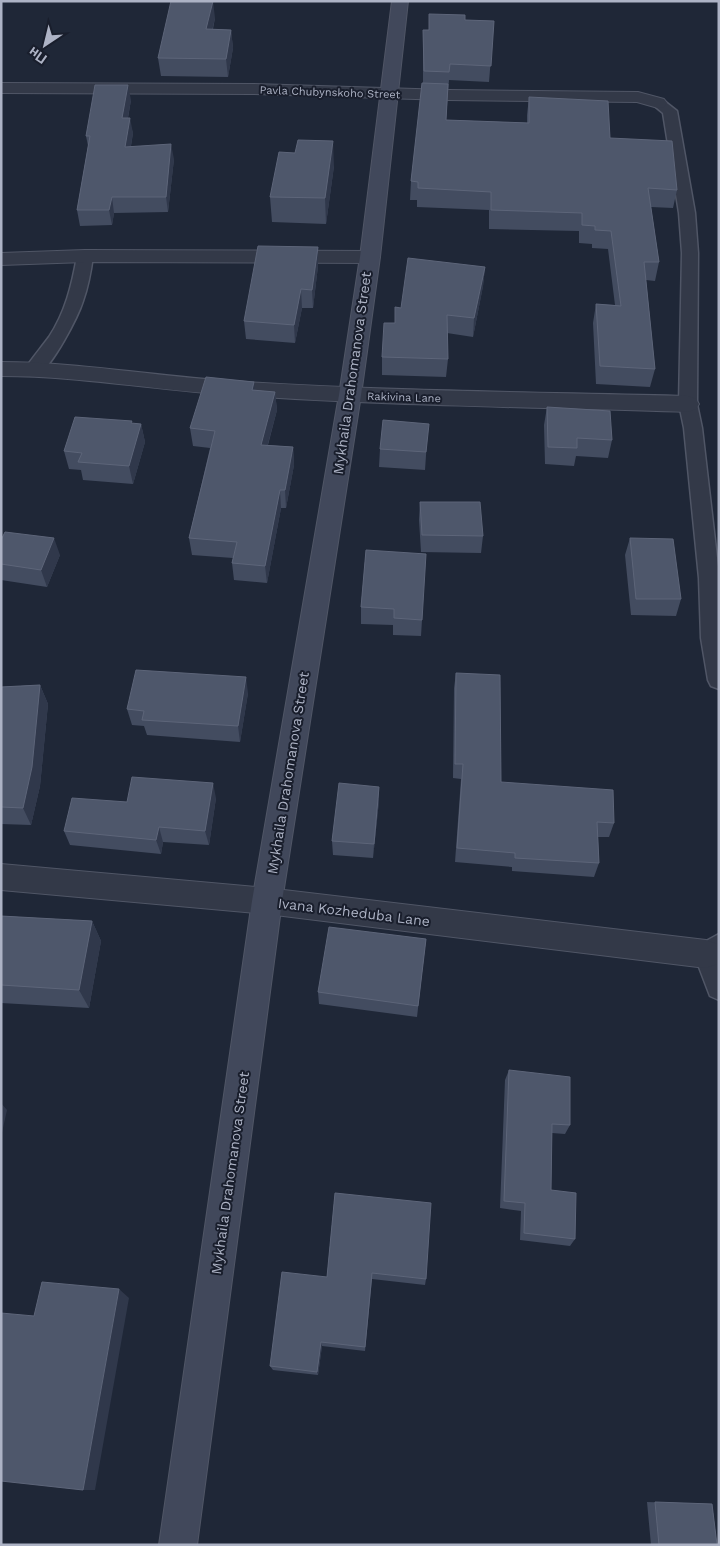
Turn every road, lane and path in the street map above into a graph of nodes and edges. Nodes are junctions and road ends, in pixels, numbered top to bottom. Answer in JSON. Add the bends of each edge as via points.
{"nodes":[{"id":1,"x":400,"y":1,"type":"edge"},
{"id":2,"x":1,"y":88,"type":"edge"},
{"id":3,"x":389,"y":94,"type":"junction"},
{"id":4,"x":658,"y":103,"type":"joint"},
{"id":5,"x":85,"y":256,"type":"junction"},
{"id":6,"x":370,"y":257,"type":"junction"},
{"id":7,"x":1,"y":259,"type":"edge"},
{"id":8,"x":1,"y":369,"type":"edge"},
{"id":9,"x":34,"y":369,"type":"junction"},
{"id":10,"x":350,"y":395,"type":"junction"},
{"id":11,"x":688,"y":404,"type":"junction"},
{"id":12,"x":719,"y":680,"type":"edge"},
{"id":13,"x":1,"y":877,"type":"edge"},
{"id":14,"x":267,"y":902,"type":"junction"},
{"id":15,"x":713,"y":950,"type":"edge"},
{"id":16,"x":719,"y":988,"type":"edge"},
{"id":17,"x":178,"y":1545,"type":"edge"}],
"edges":[{"from":1,"to":3,"type":"main road","name":"Mykhaila Drahomanova Street"},
{"from":2,"to":3,"type":"street","name":"Pavla Chubynskoho Street","via":[[253,89]]},
{"from":3,"to":4,"type":"street","name":"Pavla Chubynskoho Street","via":[[638,97]]},
{"from":3,"to":6,"type":"main road","name":"Mykhaila Drahomanova Street"},
{"from":4,"to":11,"type":"lane","via":[[670,111],[687,213],[690,253]]},
{"from":5,"to":6,"type":"street"},
{"from":5,"to":7,"type":"street"},
{"from":5,"to":9,"type":"lane","via":[[81,285],[69,319]]},
{"from":6,"to":10,"type":"main road","name":"Mykhaila Drahomanova Street"},
{"from":8,"to":9,"type":"street","name":"Rakivina Lane"},
{"from":9,"to":10,"type":"street","name":"Rakivina Lane","via":[[229,388]]},
{"from":10,"to":11,"type":"street","name":"Rakivina Lane"},
{"from":10,"to":14,"type":"main road","name":"Mykhaila Drahomanova Street"},
{"from":11,"to":12,"type":"lane","via":[[710,578],[711,638]]},
{"from":13,"to":14,"type":"street","name":"Ivana Kozheduba Lane"},
{"from":14,"to":15,"type":"street","name":"Ivana Kozheduba Lane"},
{"from":14,"to":17,"type":"main road","name":"Mykhaila Drahomanova Street"},
{"from":15,"to":16,"type":"lane"}]}
